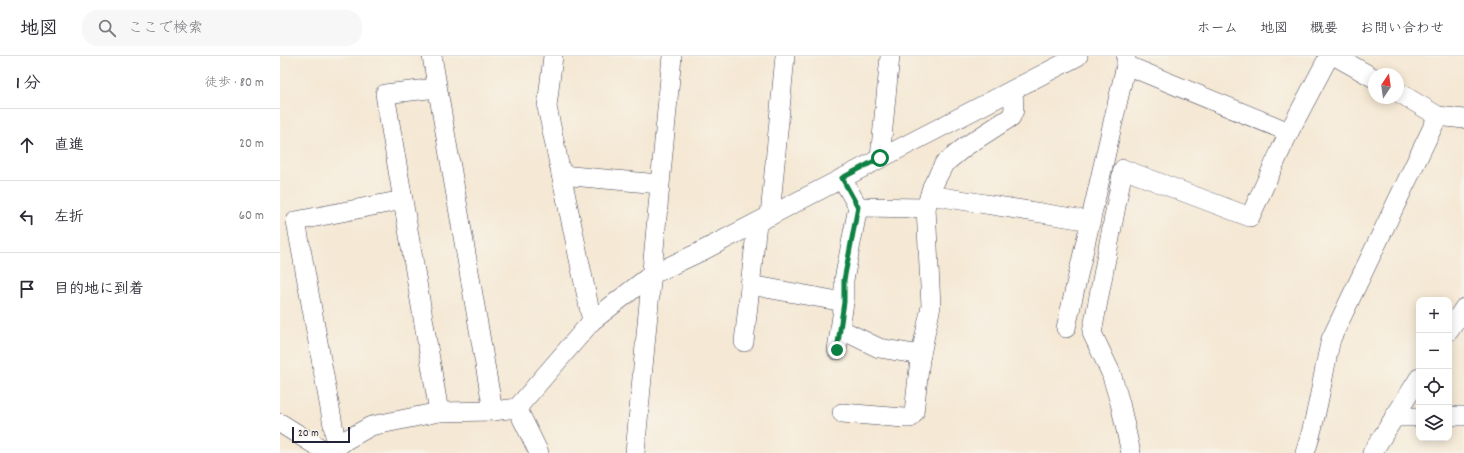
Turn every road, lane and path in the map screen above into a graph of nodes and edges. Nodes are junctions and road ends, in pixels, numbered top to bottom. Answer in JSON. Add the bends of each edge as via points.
{"nodes":[{"id":1,"x":432,"y":56,"type":"edge"},
{"id":2,"x":553,"y":56,"type":"edge"},
{"id":3,"x":672,"y":56,"type":"edge"},
{"id":4,"x":784,"y":56,"type":"edge"},
{"id":5,"x":890,"y":56,"type":"edge"},
{"id":6,"x":1078,"y":56,"type":"edge"},
{"id":7,"x":1328,"y":56,"type":"edge"},
{"id":8,"x":1335,"y":56,"type":"edge"},
{"id":9,"x":1126,"y":61,"type":"edge"},
{"id":10,"x":1368,"y":75,"type":"edge"},
{"id":11,"x":437,"y":88,"type":"junction"},
{"id":12,"x":1013,"y":90,"type":"junction"},
{"id":13,"x":1404,"y":96,"type":"edge"},
{"id":14,"x":1438,"y":116,"type":"junction"},
{"id":15,"x":1464,"y":119,"type":"edge"},
{"id":16,"x":1289,"y":132,"type":"junction"},
{"id":17,"x":880,"y":158,"type":"junction"},
{"id":18,"x":561,"y":175,"type":"junction"},
{"id":19,"x":842,"y":178,"type":"junction"},
{"id":20,"x":660,"y":184,"type":"junction"},
{"id":21,"x":403,"y":200,"type":"junction"},
{"id":22,"x":928,"y":202,"type":"junction"},
{"id":23,"x":858,"y":207,"type":"junction"},
{"id":24,"x":763,"y":219,"type":"junction"},
{"id":25,"x":1091,"y":221,"type":"junction"},
{"id":26,"x":651,"y":275,"type":"junction"},
{"id":27,"x":750,"y":285,"type":"junction"},
{"id":28,"x":844,"y":302,"type":"junction"},
{"id":29,"x":1464,"y":308,"type":"edge"},
{"id":30,"x":592,"y":321,"type":"junction"},
{"id":31,"x":1452,"y":327,"type":"edge"},
{"id":32,"x":1066,"y":328,"type":"dead end"},
{"id":33,"x":840,"y":329,"type":"junction"},
{"id":34,"x":744,"y":342,"type":"dead end"},
{"id":35,"x":837,"y":350,"type":"dead end"},
{"id":36,"x":921,"y":355,"type":"junction"},
{"id":37,"x":1416,"y":383,"type":"edge"},
{"id":38,"x":517,"y":408,"type":"junction"},
{"id":39,"x":493,"y":411,"type":"junction"},
{"id":40,"x":439,"y":412,"type":"junction"},
{"id":41,"x":842,"y":413,"type":"dead end"},
{"id":42,"x":1452,"y":416,"type":"edge"},
{"id":43,"x":1464,"y":416,"type":"edge"},
{"id":44,"x":1394,"y":417,"type":"junction"},
{"id":45,"x":1416,"y":417,"type":"edge"},
{"id":46,"x":280,"y":423,"type":"edge"},
{"id":47,"x":331,"y":451,"type":"edge"},
{"id":48,"x":539,"y":453,"type":"edge"},
{"id":49,"x":635,"y":453,"type":"edge"},
{"id":50,"x":1131,"y":453,"type":"edge"},
{"id":51,"x":1305,"y":453,"type":"edge"},
{"id":52,"x":1372,"y":453,"type":"edge"}],
"edges":[{"from":1,"to":11,"type":"street"},
{"from":2,"to":18,"type":"street","via":[[548,107]]},
{"from":3,"to":20,"type":"street"},
{"from":4,"to":24,"type":"street"},
{"from":5,"to":17,"type":"street"},
{"from":6,"to":12,"type":"street"},
{"from":7,"to":16,"type":"street"},
{"from":8,"to":10,"type":"street"},
{"from":9,"to":16,"type":"street"},
{"from":9,"to":25,"type":"street"},
{"from":11,"to":21,"type":"street","via":[[385,94]]},
{"from":11,"to":39,"type":"street"},
{"from":12,"to":17,"type":"street"},
{"from":12,"to":22,"type":"street","via":[[1014,110],[1011,117],[966,146],[944,164]]},
{"from":13,"to":14,"type":"street"},
{"from":14,"to":15,"type":"street"},
{"from":14,"to":51,"type":"street","via":[[1331,339],[1313,430]]},
{"from":16,"to":50,"type":"street","via":[[1250,217],[1123,169],[1092,333],[1111,373]]},
{"from":17,"to":19,"type":"street"},
{"from":18,"to":20,"type":"street"},
{"from":18,"to":30,"type":"street"},
{"from":19,"to":23,"type":"street"},
{"from":19,"to":24,"type":"street"},
{"from":20,"to":26,"type":"street"},
{"from":21,"to":40,"type":"street"},
{"from":21,"to":47,"type":"street","via":[[296,221]]},
{"from":22,"to":23,"type":"street"},
{"from":22,"to":25,"type":"street"},
{"from":22,"to":36,"type":"street","via":[[931,306]]},
{"from":23,"to":28,"type":"street","via":[[844,280]]},
{"from":24,"to":26,"type":"street"},
{"from":24,"to":27,"type":"street"},
{"from":25,"to":32,"type":"street"},
{"from":26,"to":30,"type":"street"},
{"from":26,"to":49,"type":"street"},
{"from":27,"to":28,"type":"street"},
{"from":27,"to":34,"type":"street"},
{"from":28,"to":33,"type":"street"},
{"from":29,"to":31,"type":"street"},
{"from":30,"to":38,"type":"street"},
{"from":33,"to":35,"type":"street"},
{"from":33,"to":36,"type":"street","via":[[879,348]]},
{"from":36,"to":41,"type":"street","via":[[914,412],[910,418]]},
{"from":37,"to":44,"type":"street"},
{"from":38,"to":39,"type":"street"},
{"from":38,"to":48,"type":"street"},
{"from":39,"to":40,"type":"street"},
{"from":40,"to":47,"type":"street","via":[[370,426]]},
{"from":42,"to":43,"type":"street"},
{"from":44,"to":45,"type":"street"},
{"from":44,"to":52,"type":"street"},
{"from":46,"to":47,"type":"street"}]}
